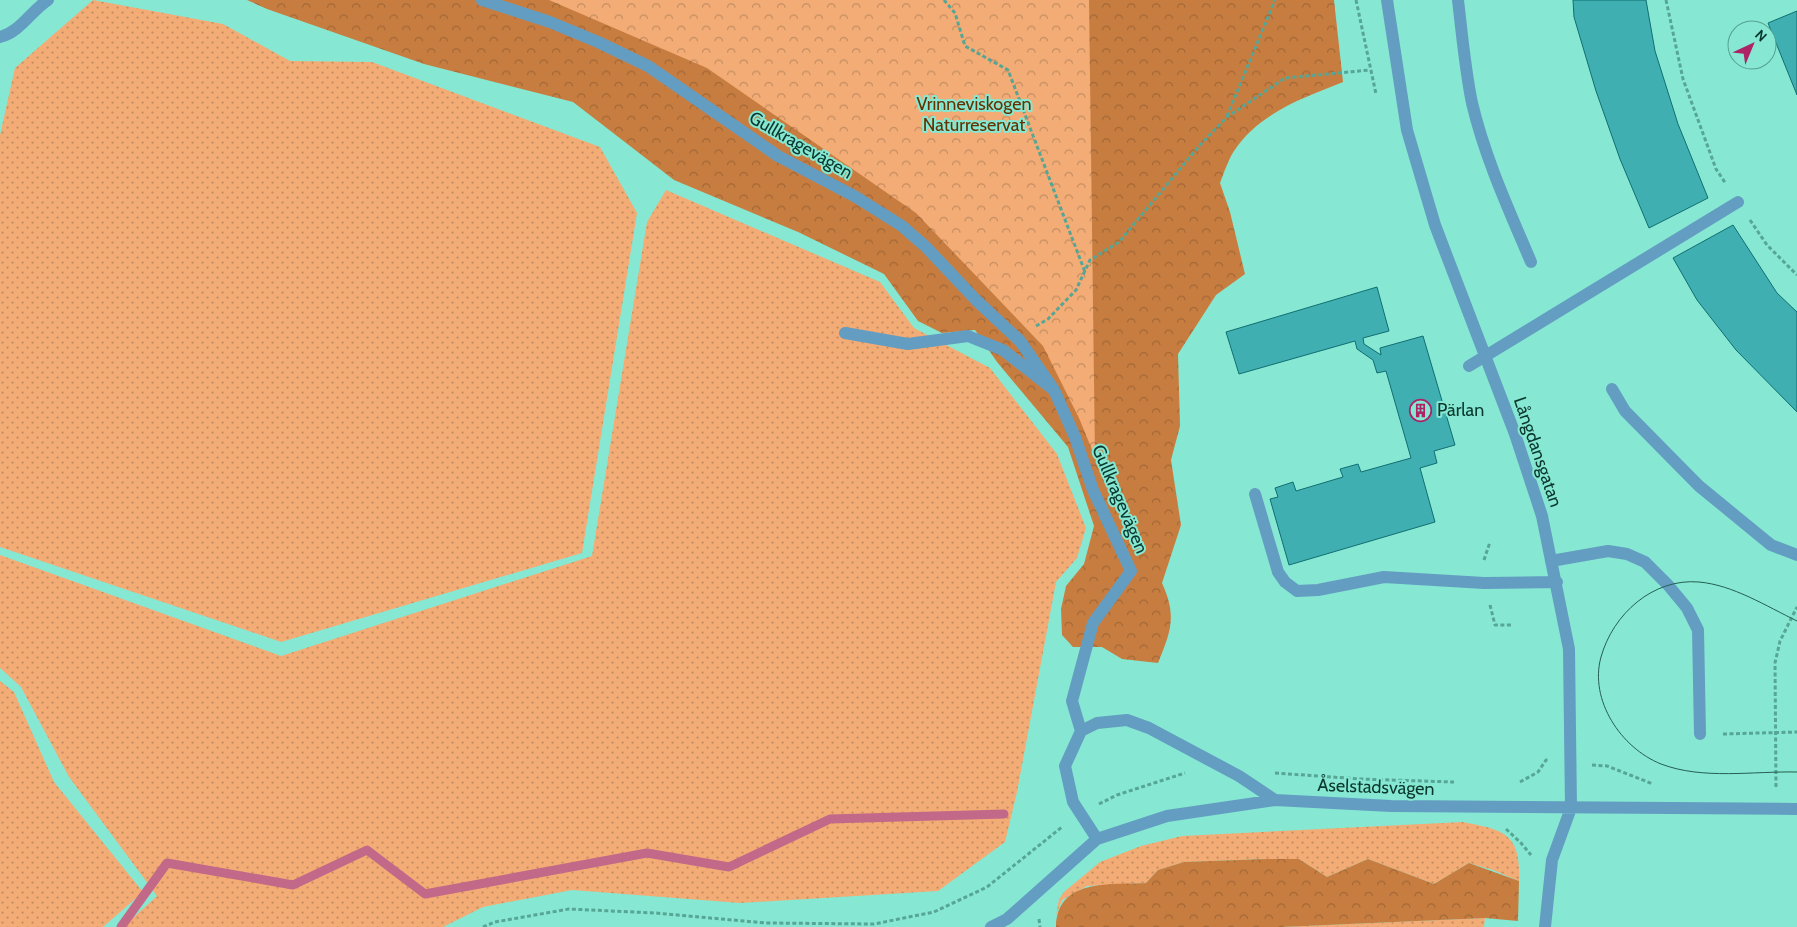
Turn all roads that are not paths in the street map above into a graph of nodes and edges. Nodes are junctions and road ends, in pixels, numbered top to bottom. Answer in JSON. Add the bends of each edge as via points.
{"nodes":[{"id":1,"x":48,"y":0,"type":"edge"},
{"id":2,"x":482,"y":0,"type":"edge"},
{"id":3,"x":1387,"y":0,"type":"edge"},
{"id":4,"x":1458,"y":0,"type":"edge"},
{"id":5,"x":0,"y":36,"type":"edge"},
{"id":6,"x":1738,"y":202,"type":"road end"},
{"id":7,"x":1531,"y":262,"type":"dead end"},
{"id":8,"x":845,"y":333,"type":"dead end"},
{"id":9,"x":1485,"y":355,"type":"junction"},
{"id":10,"x":1469,"y":366,"type":"dead end"},
{"id":11,"x":1612,"y":389,"type":"dead end"},
{"id":12,"x":1054,"y":390,"type":"junction"},
{"id":13,"x":1255,"y":494,"type":"dead end"},
{"id":14,"x":1797,"y":555,"type":"edge"},
{"id":15,"x":1551,"y":561,"type":"junction"},
{"id":16,"x":1557,"y":582,"type":"junction"},
{"id":17,"x":1081,"y":731,"type":"junction"},
{"id":18,"x":1700,"y":734,"type":"road end"},
{"id":19,"x":1275,"y":800,"type":"junction"},
{"id":20,"x":1571,"y":808,"type":"junction"},
{"id":21,"x":1797,"y":809,"type":"edge"},
{"id":22,"x":1097,"y":839,"type":"junction"},
{"id":23,"x":991,"y":927,"type":"edge"},
{"id":24,"x":1545,"y":927,"type":"edge"}],
"edges":[{"from":1,"to":5,"type":"street","via":[[14,31]]},
{"from":2,"to":12,"type":"street","name":"Gullkragevägen","via":[[550,22],[648,66],[778,156],[856,197],[902,226],[1020,341]]},
{"from":3,"to":9,"type":"street","name":"Långdansgatan","via":[[1407,130],[1435,225]]},
{"from":4,"to":7,"type":"street","via":[[1472,104],[1493,171]]},
{"from":6,"to":9,"type":"street"},
{"from":8,"to":12,"type":"street","name":"Gullkragevägen","via":[[908,344],[968,336],[1003,350]]},
{"from":9,"to":10,"type":"street"},
{"from":9,"to":15,"type":"street","name":"Långdansgatan","via":[[1542,516]]},
{"from":11,"to":14,"type":"street","via":[[1625,411],[1699,486],[1771,545]]},
{"from":12,"to":17,"type":"street","name":"Gullkragevägen","via":[[1093,490],[1131,571],[1093,623],[1072,702]]},
{"from":13,"to":16,"type":"street","via":[[1278,572],[1297,591],[1384,578],[1484,583]]},
{"from":15,"to":16,"type":"street","name":"Långdansgatan"},
{"from":15,"to":18,"type":"street","via":[[1608,551],[1628,554],[1645,562],[1668,585],[1687,608],[1698,630]]},
{"from":16,"to":20,"type":"street","name":"Långdansgatan","via":[[1569,649]]},
{"from":17,"to":19,"type":"street","via":[[1097,723],[1127,720],[1186,747]]},
{"from":17,"to":22,"type":"street","via":[[1065,766],[1073,802]]},
{"from":19,"to":20,"type":"street","name":"Åselstadsvägen","via":[[1390,806]]},
{"from":19,"to":22,"type":"street","name":"Åselstadsvägen","via":[[1167,816]]},
{"from":20,"to":21,"type":"street","name":"Åselstadsvägen"},
{"from":20,"to":24,"type":"street","name":"Långdansgatan","via":[[1552,860]]},
{"from":22,"to":23,"type":"street","name":"Åselstadsvägen","via":[[1007,919]]}]}
